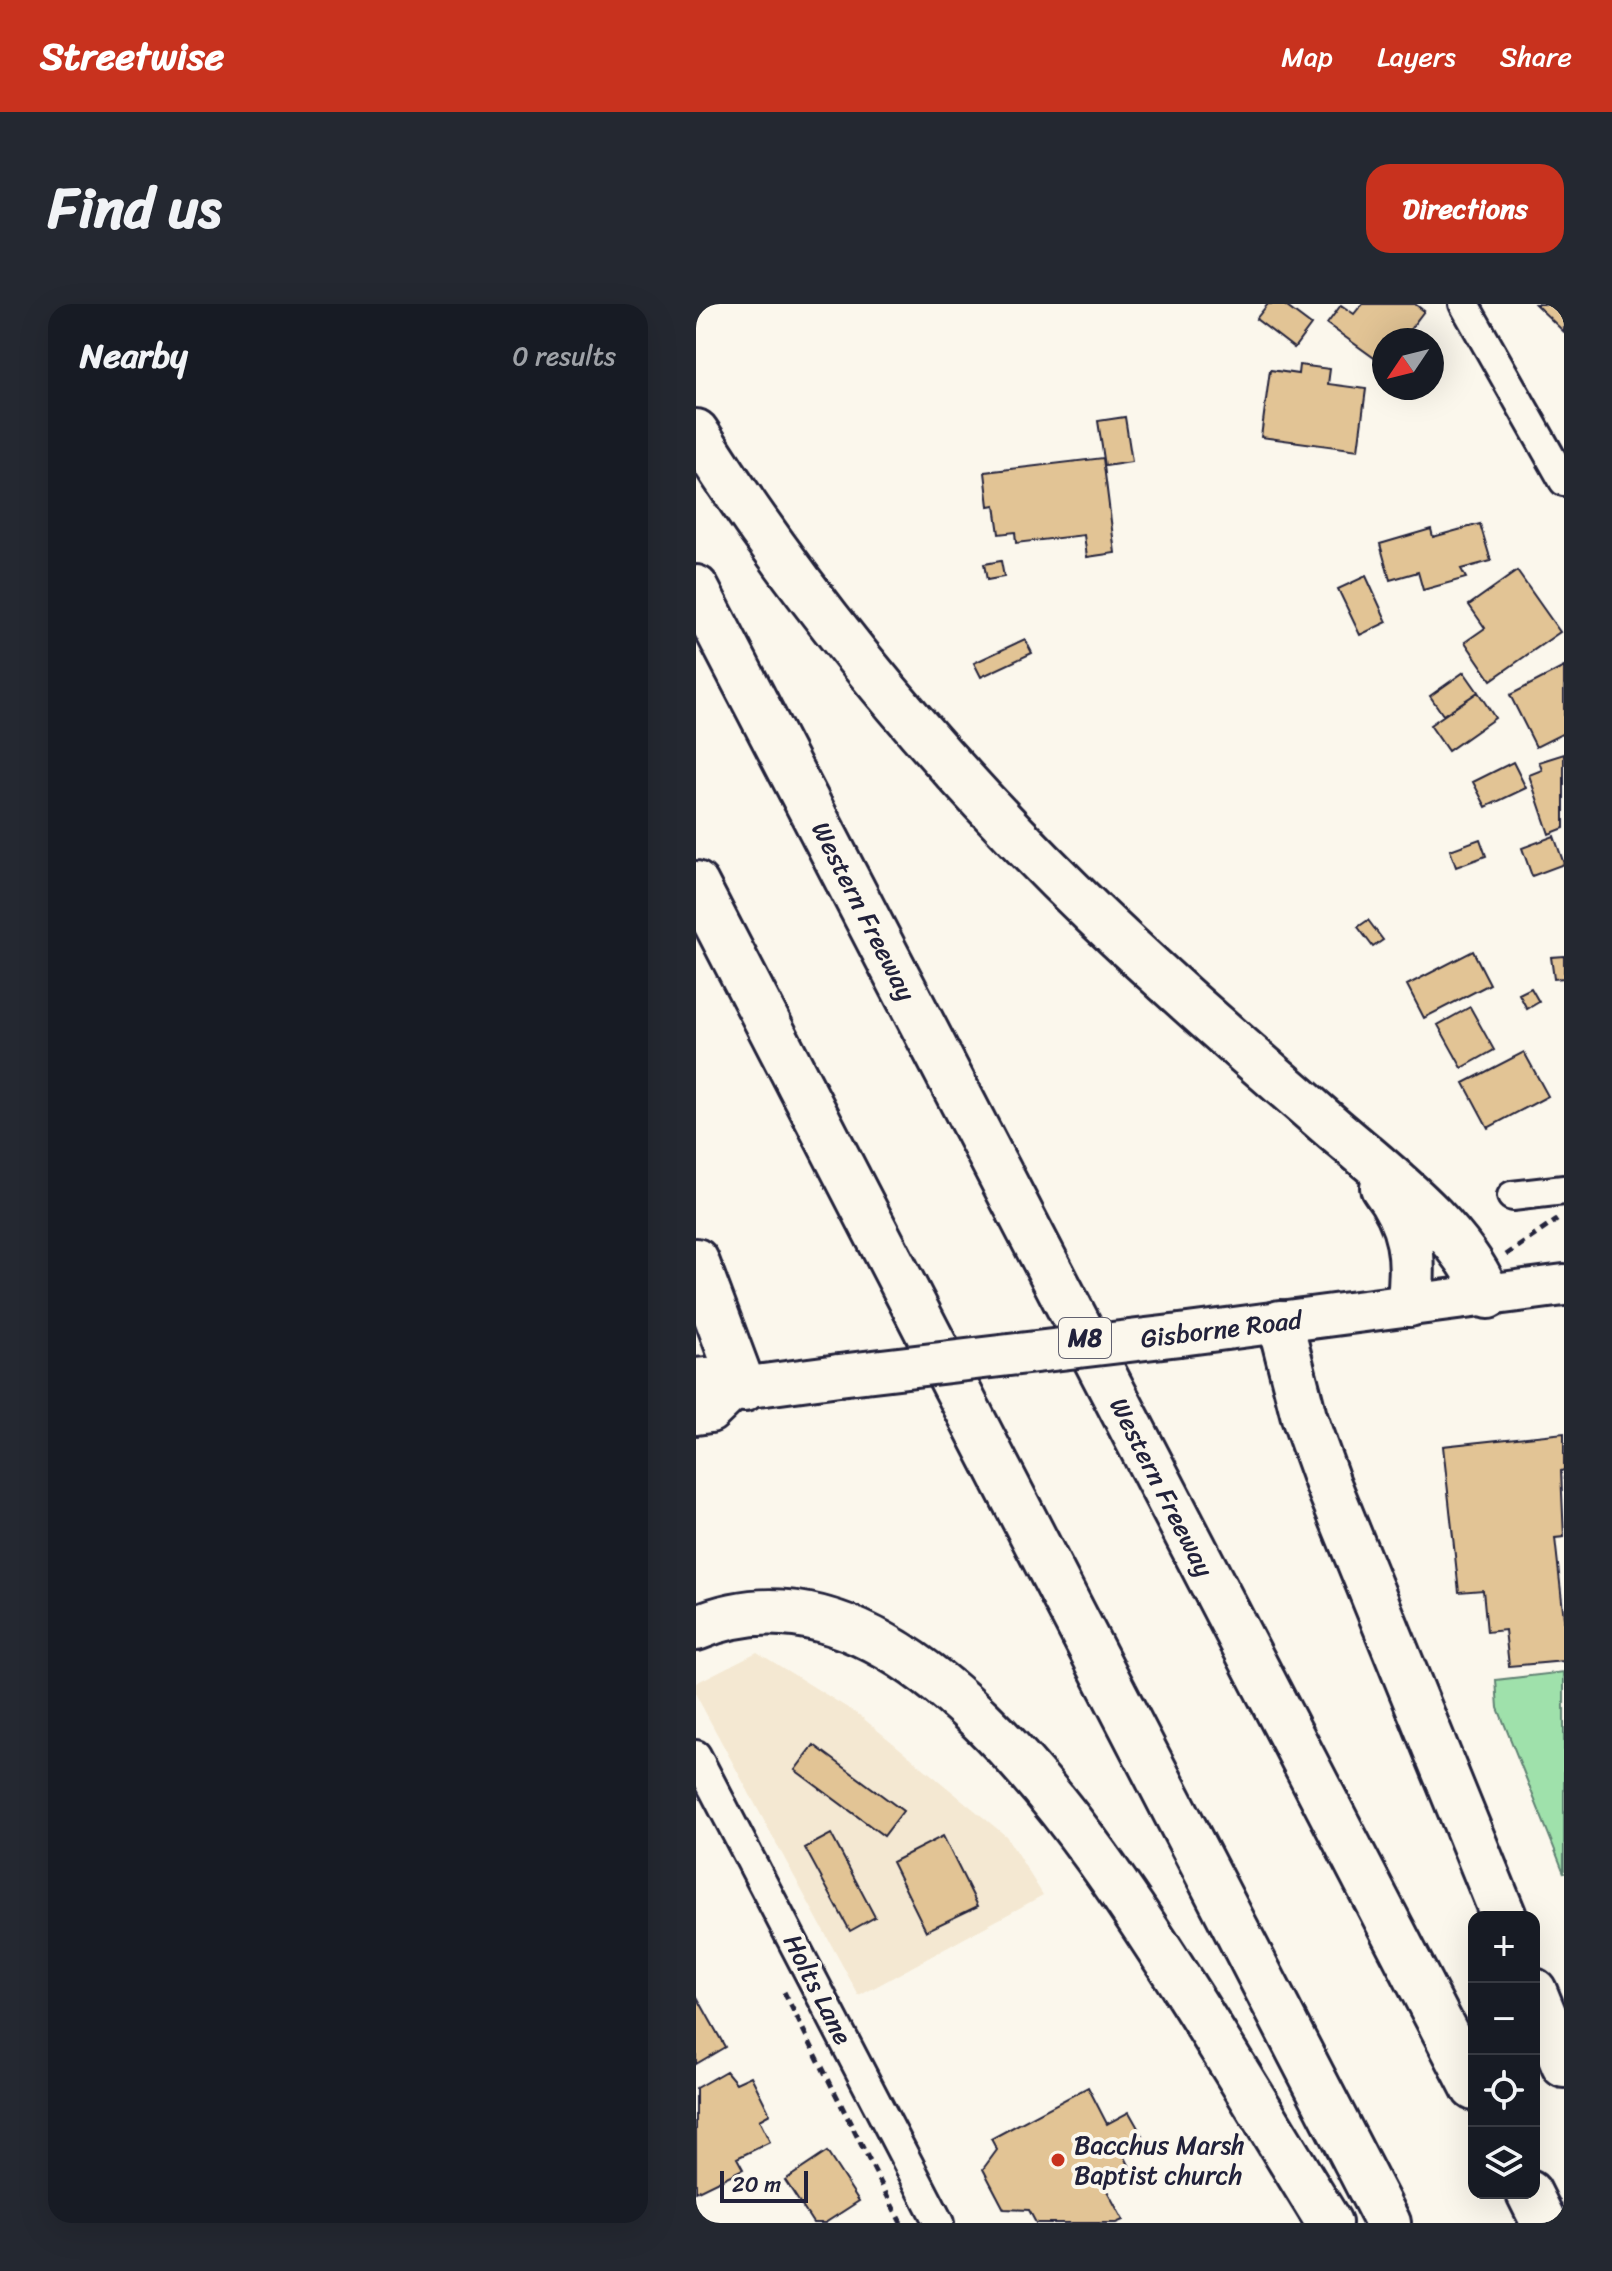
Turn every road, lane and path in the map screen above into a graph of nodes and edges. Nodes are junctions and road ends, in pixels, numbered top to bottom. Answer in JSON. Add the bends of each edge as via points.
{"nodes":[{"id":1,"x":1464,"y":304,"type":"edge"},
{"id":2,"x":696,"y":432,"type":"edge"},
{"id":3,"x":1564,"y":481,"type":"edge"},
{"id":4,"x":696,"y":588,"type":"edge"},
{"id":5,"x":696,"y":884,"type":"edge"},
{"id":6,"x":1356,"y":1149,"type":"junction"},
{"id":7,"x":1564,"y":1190,"type":"edge"},
{"id":8,"x":1512,"y":1196,"type":"dead end"},
{"id":9,"x":699,"y":1267,"type":"edge"},
{"id":10,"x":1564,"y":1285,"type":"edge"},
{"id":11,"x":1488,"y":1296,"type":"junction"},
{"id":12,"x":1409,"y":1304,"type":"junction"},
{"id":13,"x":696,"y":1322,"type":"edge"},
{"id":14,"x":1280,"y":1323,"type":"junction"},
{"id":15,"x":696,"y":1379,"type":"edge"},
{"id":16,"x":739,"y":1389,"type":"junction"},
{"id":17,"x":696,"y":1414,"type":"edge"},
{"id":18,"x":696,"y":1628,"type":"edge"},
{"id":19,"x":696,"y":1755,"type":"edge"},
{"id":20,"x":1502,"y":1911,"type":"edge"},
{"id":21,"x":781,"y":1987,"type":"dead end"},
{"id":22,"x":1540,"y":2006,"type":"edge"},
{"id":23,"x":1564,"y":2065,"type":"edge"},
{"id":24,"x":1468,"y":2076,"type":"edge"},
{"id":25,"x":1532,"y":2199,"type":"edge"},
{"id":26,"x":901,"y":2223,"type":"edge"},
{"id":27,"x":939,"y":2223,"type":"edge"},
{"id":28,"x":1329,"y":2223,"type":"edge"},
{"id":29,"x":1388,"y":2223,"type":"edge"},
{"id":30,"x":1544,"y":2223,"type":"edge"}],
"edges":[{"from":1,"to":3,"type":"street"},
{"from":2,"to":6,"type":"highway","via":[[828,622],[983,801],[1159,976]]},
{"from":4,"to":24,"type":"highway","name":"Western Freeway","number":"M8"},
{"from":5,"to":29,"type":"highway"},
{"from":6,"to":11,"type":"highway","via":[[1467,1257]]},
{"from":6,"to":12,"type":"highway","via":[[1401,1212],[1409,1234]]},
{"from":7,"to":8,"type":"street"},
{"from":9,"to":13,"type":"highway"},
{"from":9,"to":16,"type":"highway"},
{"from":10,"to":11,"type":"main road","name":"Gisborne Road"},
{"from":11,"to":12,"type":"main road","name":"Gisborne Road"},
{"from":12,"to":14,"type":"main road","name":"Gisborne Road"},
{"from":14,"to":16,"type":"main road","name":"Gisborne Road","bridge":true},
{"from":14,"to":20,"type":"highway","via":[[1328,1484]]},
{"from":15,"to":16,"type":"main road","name":"Gisborne Road"},
{"from":16,"to":17,"type":"main road","name":"Gisborne Road","via":[[710,1412]]},
{"from":18,"to":28,"type":"highway","via":[[769,1611],[849,1627],[890,1649],[985,1725],[1034,1773],[1143,1923]]},
{"from":19,"to":27,"type":"street","name":"Holts Lane"},
{"from":21,"to":26,"type":"path"},
{"from":22,"to":23,"type":"highway"},
{"from":25,"to":30,"type":"highway"}]}
